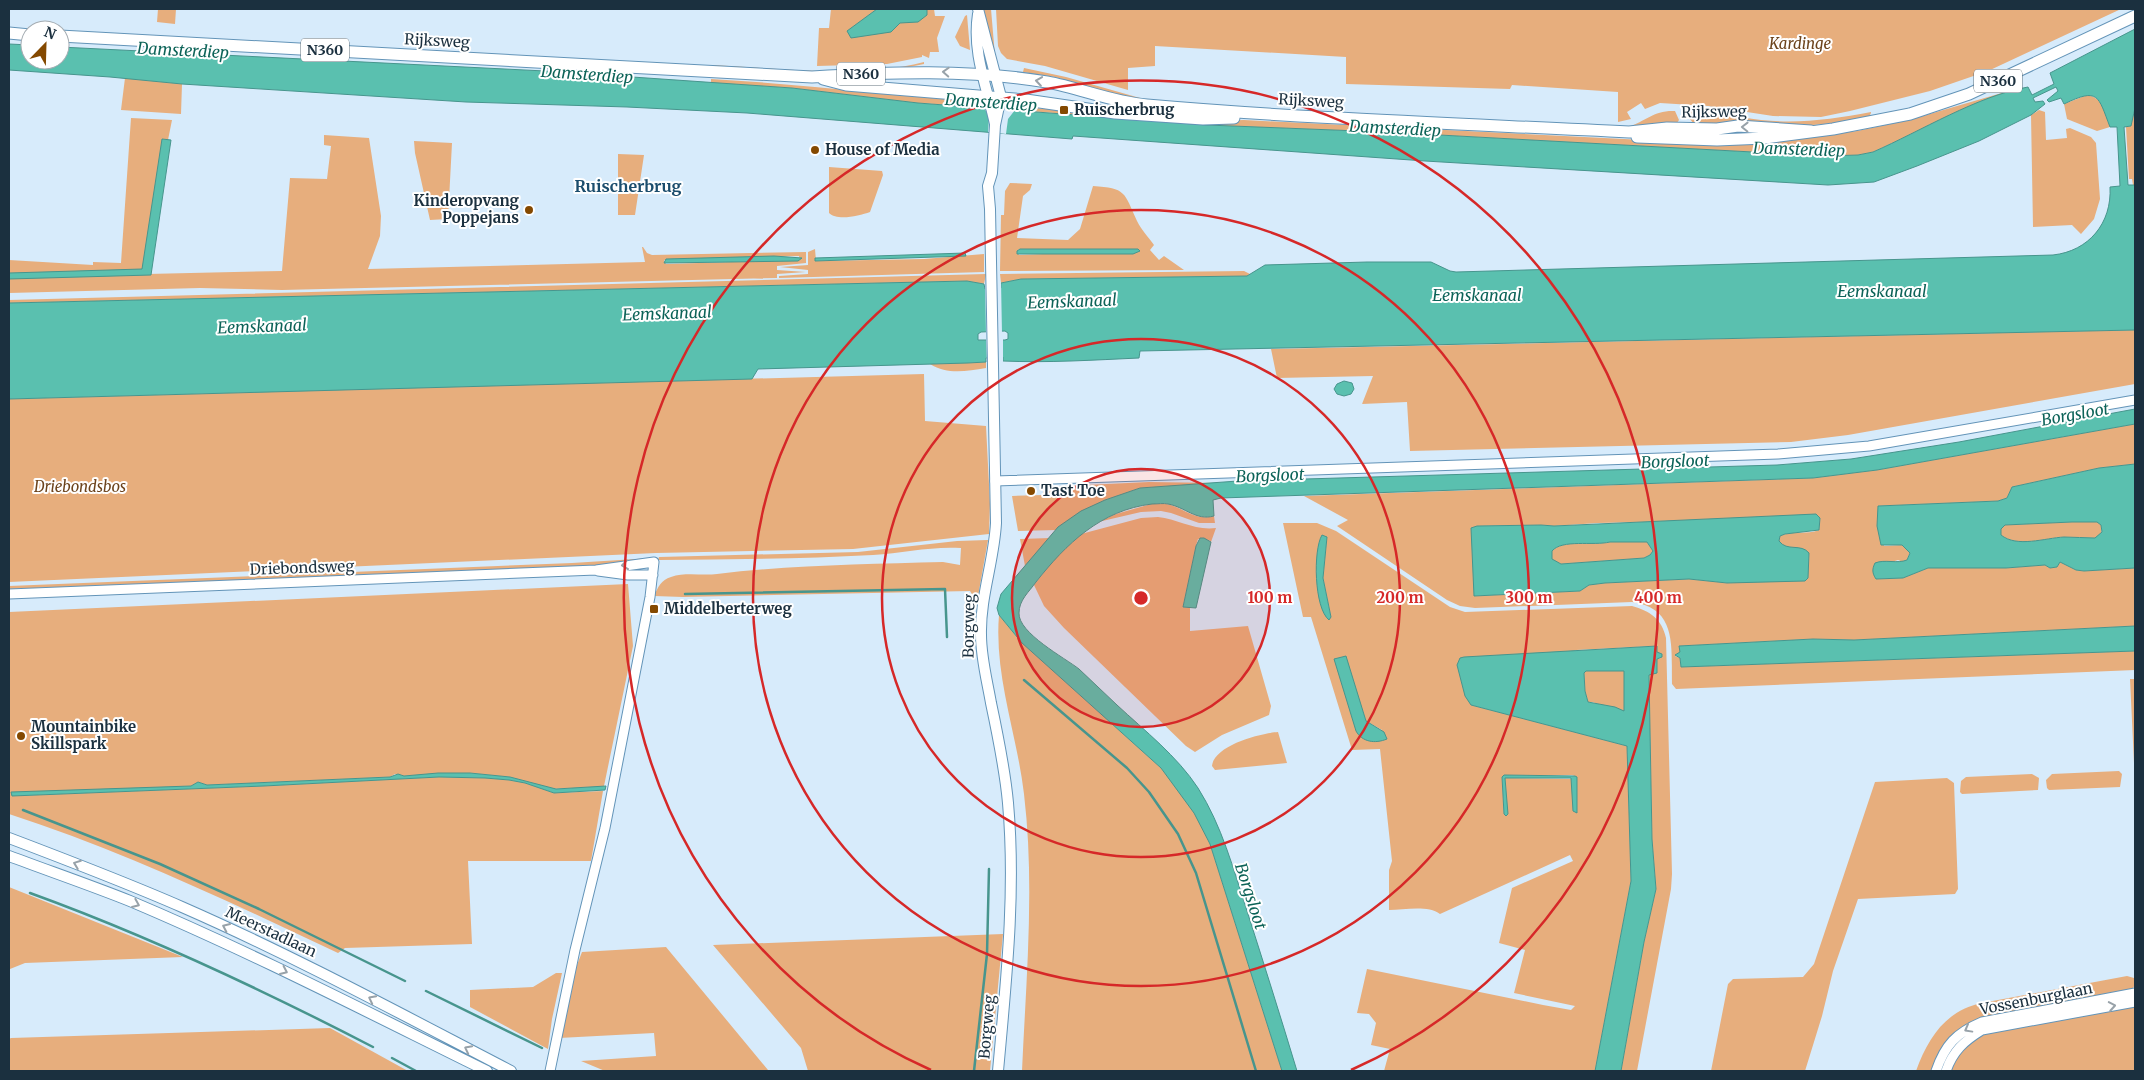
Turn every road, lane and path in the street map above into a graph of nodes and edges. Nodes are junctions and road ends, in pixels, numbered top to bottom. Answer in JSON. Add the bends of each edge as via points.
{"nodes":[{"id":1,"x":978,"y":10,"type":"edge"},
{"id":2,"x":2135,"y":16,"type":"edge"},
{"id":3,"x":70,"y":37,"type":"edge"},
{"id":4,"x":982,"y":75,"type":"junction"},
{"id":5,"x":996,"y":76,"type":"junction"},
{"id":6,"x":812,"y":77,"type":"junction"},
{"id":7,"x":988,"y":96,"type":"junction"},
{"id":8,"x":1001,"y":97,"type":"junction"},
{"id":9,"x":1167,"y":98,"type":"dead end"},
{"id":10,"x":1150,"y":105,"type":"junction"},
{"id":11,"x":996,"y":109,"type":"junction"},
{"id":12,"x":1811,"y":131,"type":"junction"},
{"id":13,"x":2135,"y":400,"type":"edge"},
{"id":14,"x":995,"y":481,"type":"junction"},
{"id":15,"x":596,"y":570,"type":"junction"},
{"id":16,"x":653,"y":575,"type":"junction"},
{"id":17,"x":9,"y":594,"type":"edge"},
{"id":18,"x":9,"y":838,"type":"edge"},
{"id":19,"x":9,"y":856,"type":"edge"},
{"id":20,"x":2135,"y":994,"type":"edge"},
{"id":21,"x":2135,"y":1002,"type":"edge"},
{"id":22,"x":487,"y":1071,"type":"edge"},
{"id":23,"x":512,"y":1071,"type":"edge"},
{"id":24,"x":550,"y":1071,"type":"edge"},
{"id":25,"x":998,"y":1071,"type":"edge"},
{"id":26,"x":1936,"y":1071,"type":"edge"},
{"id":27,"x":1946,"y":1071,"type":"edge"}],
"edges":[{"from":1,"to":4,"type":"main road","via":[[975,32]]},
{"from":1,"to":5,"type":"main road","name":"Borgweg"},
{"from":2,"to":12,"type":"main road","name":"Rijksweg","number":"N360","via":[[1969,94],[1910,114]]},
{"from":3,"to":6,"type":"main road","name":"Rijksweg","number":"N360"},
{"from":4,"to":5,"type":"main road","name":"Rijksweg","number":"N360"},
{"from":4,"to":6,"type":"main road","name":"Rijksweg","number":"N360","one_way":true,"via":[[921,72]]},
{"from":4,"to":7,"type":"main road"},
{"from":5,"to":8,"type":"main road","name":"Borgweg"},
{"from":10,"to":5,"type":"main road","name":"Rijksweg","number":"N360","one_way":true,"via":[[1107,98],[1047,82]]},
{"from":6,"to":7,"type":"main road","name":"Rijksweg","number":"N360","via":[[846,85]]},
{"from":7,"to":8,"type":"main road","name":"Rijksweg","number":"N360"},
{"from":7,"to":11,"type":"main road"},
{"from":8,"to":11,"type":"main road","name":"Borgweg"},
{"from":8,"to":12,"type":"main road","name":"Rijksweg","number":"N360","via":[[1099,111],[1186,118],[1262,118],[1633,137],[1717,140]]},
{"from":9,"to":10,"type":"main road"},
{"from":12,"to":10,"type":"main road","name":"Rijksweg","number":"N360","one_way":true,"via":[[1738,126],[1619,132]]},
{"from":11,"to":14,"type":"main road","name":"Borgweg","via":[[988,189]]},
{"from":13,"to":14,"type":"street","via":[[1869,446],[1778,454]]},
{"from":14,"to":25,"type":"main road","name":"Borgweg","via":[[996,534],[983,598],[981,636],[1008,803],[1012,880]]},
{"from":15,"to":16,"type":"street","name":"Driebondsweg","via":[[612,574]]},
{"from":16,"to":15,"type":"street","name":"Driebondsweg","one_way":true,"via":[[654,562]]},
{"from":15,"to":17,"type":"street","name":"Driebondsweg"},
{"from":16,"to":24,"type":"street","via":[[605,828]]},
{"from":23,"to":18,"type":"main road","name":"Meerstadlaan","one_way":true,"via":[[303,964],[191,911]]},
{"from":19,"to":22,"type":"main road","name":"Meerstadlaan","one_way":true,"via":[[196,930]]},
{"from":20,"to":26,"type":"street","name":"Vossenburglaan","one_way":true,"via":[[1982,1022],[1965,1029],[1950,1042]]},
{"from":27,"to":21,"type":"street","name":"Vossenburglaan","one_way":true,"via":[[1955,1050],[1982,1030]]}]}
